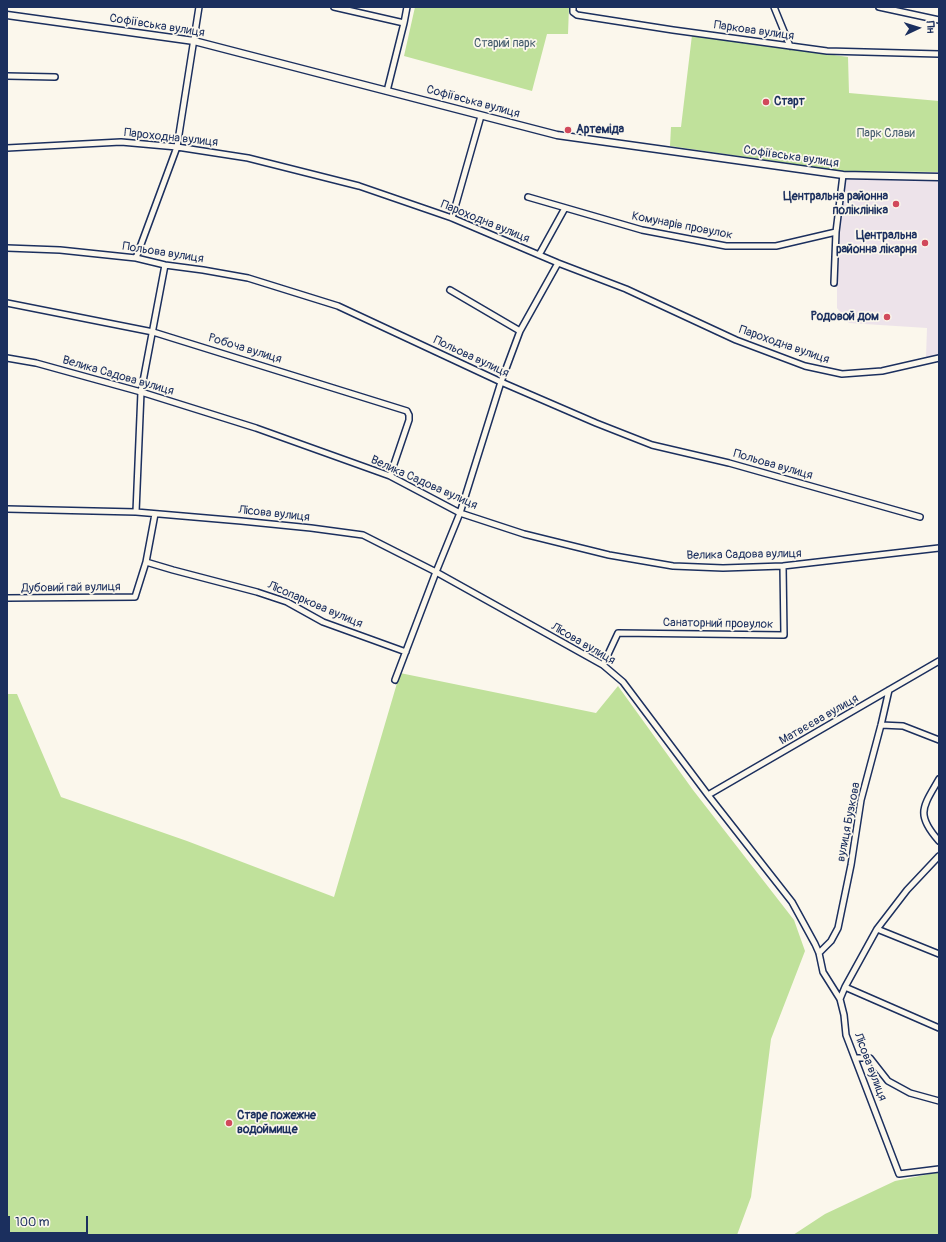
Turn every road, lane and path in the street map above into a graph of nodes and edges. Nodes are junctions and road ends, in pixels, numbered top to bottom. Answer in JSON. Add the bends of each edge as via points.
{"nodes":[{"id":1,"x":199,"y":7,"type":"edge"},
{"id":2,"x":334,"y":7,"type":"edge"},
{"id":3,"x":407,"y":7,"type":"edge"},
{"id":4,"x":573,"y":7,"type":"edge"},
{"id":5,"x":774,"y":7,"type":"edge"},
{"id":6,"x":879,"y":7,"type":"edge"},
{"id":7,"x":7,"y":15,"type":"edge"},
{"id":8,"x":939,"y":20,"type":"edge"},
{"id":9,"x":404,"y":23,"type":"junction"},
{"id":10,"x":194,"y":41,"type":"junction"},
{"id":11,"x":790,"y":46,"type":"junction"},
{"id":12,"x":939,"y":54,"type":"edge"},
{"id":13,"x":7,"y":76,"type":"edge"},
{"id":14,"x":55,"y":77,"type":"dead end"},
{"id":15,"x":387,"y":91,"type":"junction"},
{"id":16,"x":481,"y":116,"type":"junction"},
{"id":17,"x":177,"y":147,"type":"junction"},
{"id":18,"x":7,"y":148,"type":"edge"},
{"id":19,"x":843,"y":175,"type":"junction"},
{"id":20,"x":939,"y":177,"type":"edge"},
{"id":21,"x":528,"y":197,"type":"dead end"},
{"id":22,"x":565,"y":208,"type":"junction"},
{"id":23,"x":452,"y":218,"type":"junction"},
{"id":24,"x":836,"y":232,"type":"junction"},
{"id":25,"x":7,"y":248,"type":"edge"},
{"id":26,"x":539,"y":255,"type":"junction"},
{"id":27,"x":136,"y":258,"type":"junction"},
{"id":28,"x":558,"y":263,"type":"junction"},
{"id":29,"x":165,"y":265,"type":"junction"},
{"id":30,"x":834,"y":283,"type":"dead end"},
{"id":31,"x":450,"y":290,"type":"dead end"},
{"id":32,"x":7,"y":303,"type":"edge"},
{"id":33,"x":520,"y":331,"type":"junction"},
{"id":34,"x":153,"y":332,"type":"junction"},
{"id":35,"x":7,"y":358,"type":"edge"},
{"id":36,"x":939,"y":358,"type":"edge"},
{"id":37,"x":501,"y":382,"type":"junction"},
{"id":38,"x":141,"y":392,"type":"junction"},
{"id":39,"x":390,"y":476,"type":"junction"},
{"id":40,"x":7,"y":510,"type":"edge"},
{"id":41,"x":136,"y":512,"type":"junction"},
{"id":42,"x":460,"y":513,"type":"junction"},
{"id":43,"x":156,"y":514,"type":"junction"},
{"id":44,"x":920,"y":517,"type":"dead end"},
{"id":45,"x":939,"y":548,"type":"edge"},
{"id":46,"x":146,"y":562,"type":"junction"},
{"id":47,"x":783,"y":566,"type":"junction"},
{"id":48,"x":436,"y":572,"type":"junction"},
{"id":49,"x":7,"y":598,"type":"edge"},
{"id":50,"x":406,"y":652,"type":"junction"},
{"id":51,"x":939,"y":661,"type":"edge"},
{"id":52,"x":603,"y":665,"type":"junction"},
{"id":53,"x":394,"y":680,"type":"dead end"},
{"id":54,"x":889,"y":690,"type":"junction"},
{"id":55,"x":882,"y":725,"type":"junction"},
{"id":56,"x":939,"y":740,"type":"edge"},
{"id":57,"x":939,"y":779,"type":"edge"},
{"id":58,"x":708,"y":795,"type":"junction"},
{"id":59,"x":939,"y":841,"type":"edge"},
{"id":60,"x":939,"y":856,"type":"edge"},
{"id":61,"x":877,"y":929,"type":"junction"},
{"id":62,"x":819,"y":953,"type":"junction"},
{"id":63,"x":939,"y":954,"type":"edge"},
{"id":64,"x":845,"y":987,"type":"junction"},
{"id":65,"x":840,"y":999,"type":"junction"},
{"id":66,"x":939,"y":1028,"type":"edge"},
{"id":67,"x":855,"y":1058,"type":"junction"},
{"id":68,"x":939,"y":1102,"type":"edge"},
{"id":69,"x":939,"y":1169,"type":"edge"}],
"edges":[{"from":1,"to":10,"type":"street"},
{"from":2,"to":9,"type":"street"},
{"from":3,"to":9,"type":"street"},
{"from":4,"to":11,"type":"street","name":"Паркова вулиця","via":[[573,12],[577,15]]},
{"from":5,"to":11,"type":"street"},
{"from":6,"to":8,"type":"street"},
{"from":7,"to":10,"type":"street","name":"Софіївська вулиця"},
{"from":9,"to":15,"type":"street"},
{"from":10,"to":15,"type":"street","name":"Софіївська вулиця"},
{"from":10,"to":17,"type":"street"},
{"from":11,"to":12,"type":"street","name":"Паркова вулиця","via":[[827,51]]},
{"from":13,"to":14,"type":"street"},
{"from":15,"to":16,"type":"street","name":"Софіївська вулиця"},
{"from":16,"to":19,"type":"street","name":"Софіївська вулиця","via":[[557,136]]},
{"from":16,"to":23,"type":"street"},
{"from":17,"to":18,"type":"street","name":"Пароходна вулиця","via":[[121,142]]},
{"from":17,"to":23,"type":"street","name":"Пароходна вулиця","via":[[248,158],[358,186]]},
{"from":17,"to":27,"type":"street"},
{"from":19,"to":20,"type":"street","name":"Софіївська вулиця"},
{"from":19,"to":24,"type":"street"},
{"from":21,"to":22,"type":"street","name":"Комунарів провулок"},
{"from":22,"to":24,"type":"street","name":"Комунарів провулок","via":[[642,230],[726,246],[776,246]]},
{"from":22,"to":26,"type":"street"},
{"from":23,"to":26,"type":"street","name":"Пароходна вулиця"},
{"from":24,"to":30,"type":"street"},
{"from":25,"to":27,"type":"street","name":"Польова вулиця","via":[[60,250]]},
{"from":26,"to":28,"type":"street","name":"Пароходна вулиця"},
{"from":27,"to":29,"type":"street","name":"Польова вулиця"},
{"from":28,"to":33,"type":"street"},
{"from":28,"to":36,"type":"street","name":"Пароходна вулиця","via":[[626,289],[736,340],[805,366],[842,374],[882,371]]},
{"from":29,"to":34,"type":"street"},
{"from":29,"to":37,"type":"street","name":"Польова вулиця","via":[[248,278],[338,306]]},
{"from":31,"to":33,"type":"street"},
{"from":32,"to":34,"type":"street","name":"Робоча вулиця"},
{"from":33,"to":37,"type":"street"},
{"from":34,"to":38,"type":"street"},
{"from":34,"to":39,"type":"street","name":"Робоча вулиця","via":[[407,411],[408,420]]},
{"from":35,"to":38,"type":"street","name":"Велика Садова вулиця","via":[[36,363]]},
{"from":37,"to":42,"type":"street"},
{"from":37,"to":44,"type":"street","name":"Польова вулиця","via":[[652,445],[729,463]]},
{"from":38,"to":39,"type":"street","name":"Велика Садова вулиця","via":[[256,428]]},
{"from":38,"to":41,"type":"street"},
{"from":39,"to":42,"type":"street","name":"Велика Садова вулиця"},
{"from":40,"to":41,"type":"street","name":"Лісова вулиця"},
{"from":41,"to":43,"type":"street","name":"Лісова вулиця"},
{"from":42,"to":47,"type":"street","name":"Велика Садова вулиця","via":[[524,534],[616,556],[673,566]]},
{"from":42,"to":48,"type":"street"},
{"from":43,"to":46,"type":"street"},
{"from":43,"to":48,"type":"street","name":"Лісова вулиця","via":[[363,535]]},
{"from":45,"to":47,"type":"street","name":"Велика Садова вулиця"},
{"from":46,"to":49,"type":"street","name":"Дубовий гай вулиця","via":[[135,597]]},
{"from":46,"to":50,"type":"street","name":"Лісопаркова вулиця","via":[[287,602],[323,622]]},
{"from":47,"to":52,"type":"street","name":"Санаторний провулок","via":[[784,635],[618,633]]},
{"from":48,"to":50,"type":"street"},
{"from":48,"to":52,"type":"street","name":"Лісова вулиця"},
{"from":50,"to":53,"type":"street"},
{"from":51,"to":54,"type":"street","name":"Матвєєва вулиця"},
{"from":52,"to":58,"type":"street","name":"Лісова вулиця","via":[[623,682]]},
{"from":54,"to":55,"type":"street","name":"вулиця Бузкова"},
{"from":54,"to":58,"type":"street","name":"Матвєєва вулиця"},
{"from":55,"to":56,"type":"street","via":[[903,726]]},
{"from":55,"to":62,"type":"street","name":"вулиця Бузкова","via":[[861,800],[838,928],[831,941]]},
{"from":57,"to":59,"type":"street","via":[[925,803],[923,815],[929,830]]},
{"from":58,"to":62,"type":"street","name":"Лісова вулиця","via":[[792,902]]},
{"from":60,"to":61,"type":"street","via":[[907,890]]},
{"from":61,"to":63,"type":"street"},
{"from":61,"to":64,"type":"street"},
{"from":62,"to":65,"type":"street","name":"Лісова вулиця","via":[[823,972]]},
{"from":64,"to":65,"type":"street"},
{"from":64,"to":66,"type":"street"},
{"from":65,"to":67,"type":"street","name":"Лісова вулиця","via":[[846,1035]]},
{"from":67,"to":68,"type":"street","via":[[870,1058],[888,1081],[910,1093]]},
{"from":67,"to":69,"type":"street","name":"Лісова вулиця","via":[[899,1174]]}]}
